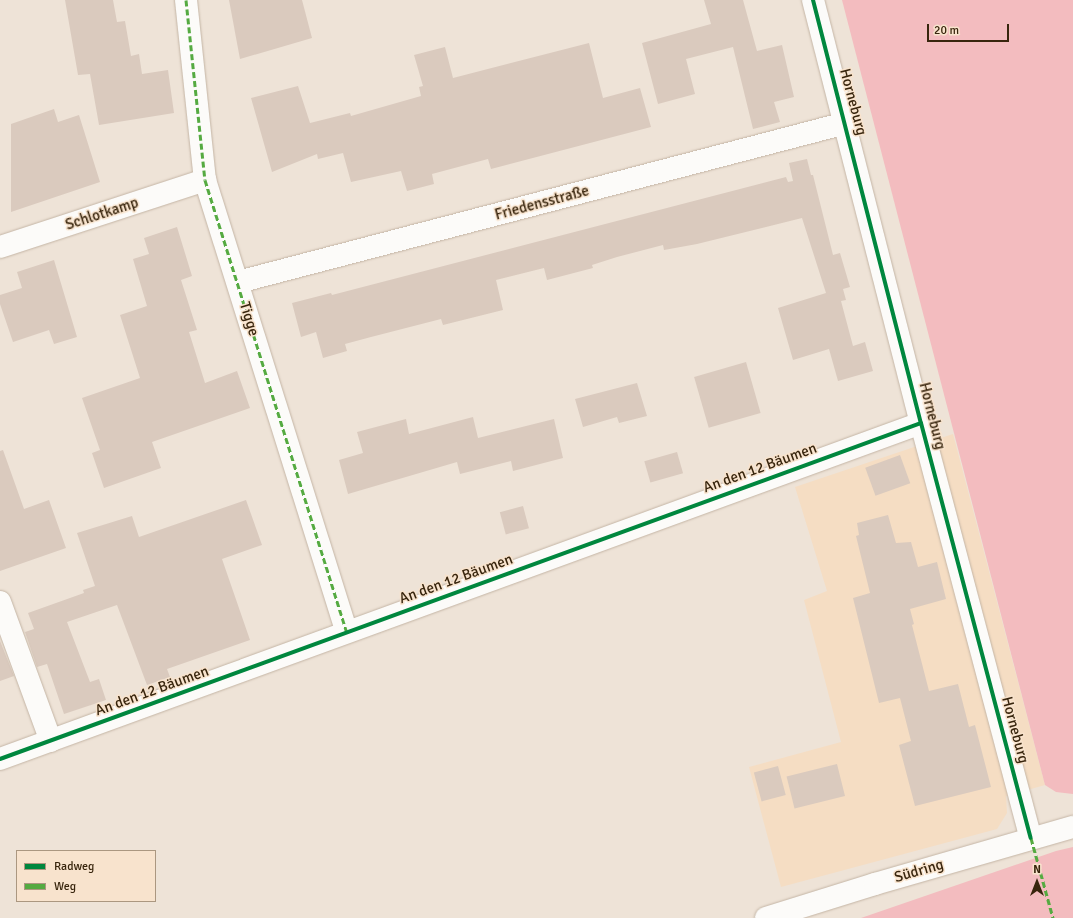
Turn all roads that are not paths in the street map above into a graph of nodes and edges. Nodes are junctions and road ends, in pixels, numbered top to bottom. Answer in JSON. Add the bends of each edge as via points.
{"nodes":[{"id":1,"x":186,"y":0,"type":"edge"},
{"id":2,"x":813,"y":0,"type":"edge"},
{"id":3,"x":846,"y":123,"type":"junction"},
{"id":4,"x":205,"y":180,"type":"junction"},
{"id":5,"x":0,"y":247,"type":"edge"},
{"id":6,"x":238,"y":282,"type":"junction"},
{"id":7,"x":921,"y":423,"type":"junction"},
{"id":8,"x":0,"y":602,"type":"edge"},
{"id":9,"x":346,"y":631,"type":"junction"},
{"id":10,"x":51,"y":741,"type":"junction"},
{"id":11,"x":0,"y":760,"type":"edge"},
{"id":12,"x":1073,"y":827,"type":"edge"},
{"id":13,"x":1031,"y":838,"type":"junction"},
{"id":14,"x":766,"y":918,"type":"edge"}],
"edges":[{"from":1,"to":4,"type":"street","name":"Tigge"},
{"from":2,"to":3,"type":"street","name":"Horneburg"},
{"from":3,"to":6,"type":"street","name":"Friedensstraße"},
{"from":3,"to":7,"type":"street","name":"Horneburg"},
{"from":4,"to":5,"type":"street","name":"Schlotkamp"},
{"from":4,"to":6,"type":"street","name":"Tigge"},
{"from":6,"to":9,"type":"street","name":"Tigge"},
{"from":7,"to":9,"type":"street","name":"An den 12 Bäumen"},
{"from":7,"to":13,"type":"street","name":"Horneburg"},
{"from":8,"to":10,"type":"street"},
{"from":9,"to":10,"type":"street","name":"An den 12 Bäumen"},
{"from":10,"to":11,"type":"street","name":"An den 12 Bäumen"},
{"from":12,"to":13,"type":"street","name":"Südring"},
{"from":13,"to":14,"type":"street","name":"Südring"}]}
